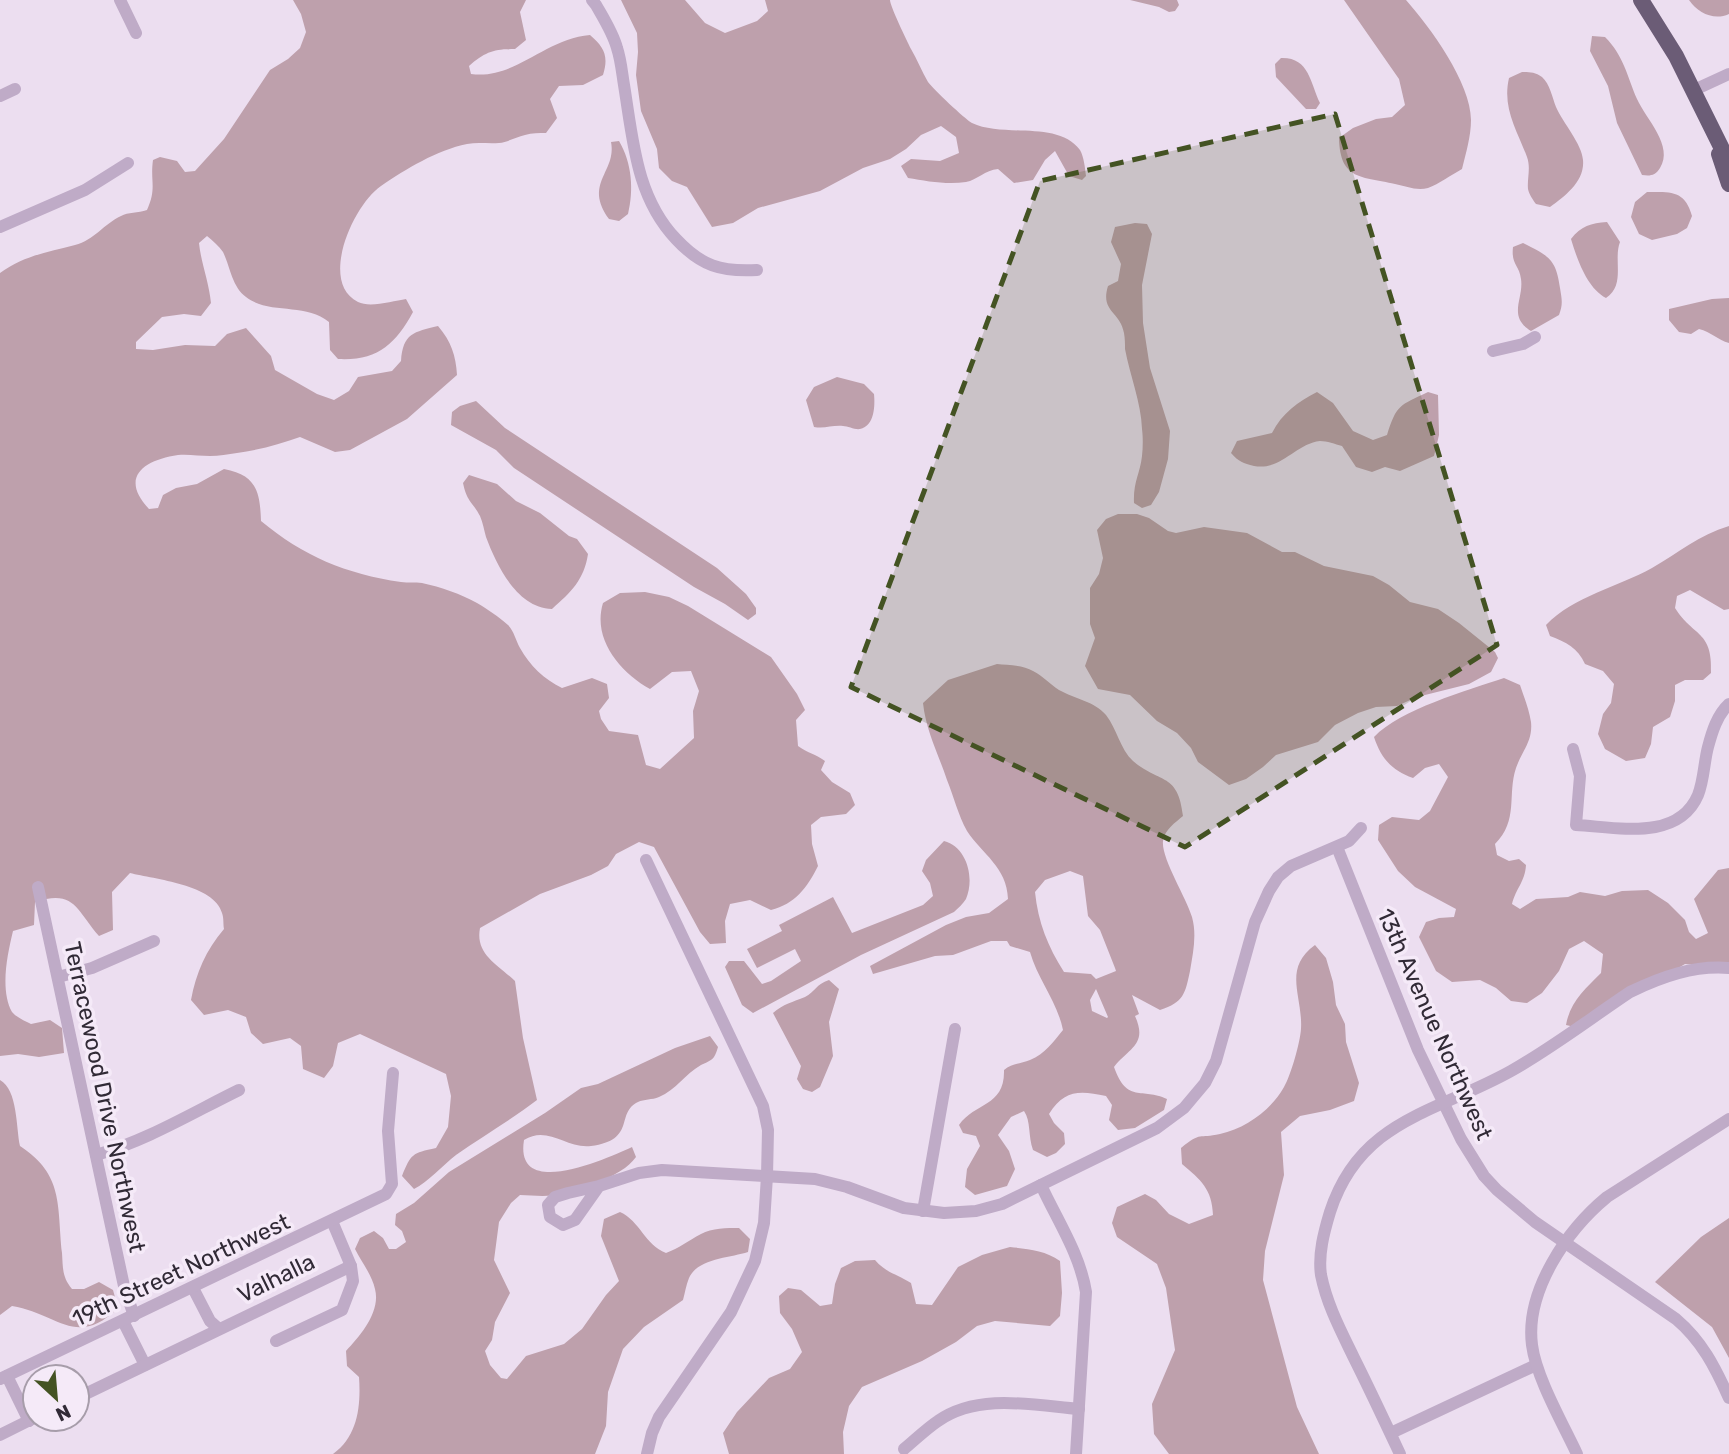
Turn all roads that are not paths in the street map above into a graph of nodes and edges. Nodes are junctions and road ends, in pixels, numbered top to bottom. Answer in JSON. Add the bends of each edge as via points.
{"nodes":[{"id":1,"x":120,"y":0,"type":"edge"},
{"id":2,"x":592,"y":0,"type":"edge"},
{"id":3,"x":1641,"y":0,"type":"edge"},
{"id":4,"x":136,"y":33,"type":"dead end"},
{"id":5,"x":1729,"y":74,"type":"edge"},
{"id":6,"x":15,"y":89,"type":"dead end"},
{"id":7,"x":1692,"y":91,"type":"junction"},
{"id":8,"x":0,"y":96,"type":"edge"},
{"id":9,"x":1712,"y":131,"type":"junction"},
{"id":10,"x":128,"y":163,"type":"dead end"},
{"id":11,"x":1729,"y":163,"type":"edge"},
{"id":12,"x":1729,"y":184,"type":"edge"},
{"id":13,"x":0,"y":228,"type":"edge"},
{"id":14,"x":757,"y":270,"type":"dead end"},
{"id":15,"x":1535,"y":337,"type":"dead end"},
{"id":16,"x":1493,"y":351,"type":"dead end"},
{"id":17,"x":1729,"y":704,"type":"edge"},
{"id":18,"x":1573,"y":749,"type":"dead end"},
{"id":19,"x":1361,"y":828,"type":"dead end"},
{"id":20,"x":1337,"y":847,"type":"junction"},
{"id":21,"x":646,"y":860,"type":"dead end"},
{"id":22,"x":38,"y":887,"type":"dead end"},
{"id":23,"x":154,"y":941,"type":"dead end"},
{"id":24,"x":1729,"y":968,"type":"edge"},
{"id":25,"x":58,"y":977,"type":"junction"},
{"id":26,"x":955,"y":1029,"type":"dead end"},
{"id":27,"x":393,"y":1073,"type":"dead end"},
{"id":28,"x":239,"y":1090,"type":"dead end"},
{"id":29,"x":1443,"y":1104,"type":"junction"},
{"id":30,"x":1729,"y":1119,"type":"edge"},
{"id":31,"x":96,"y":1155,"type":"junction"},
{"id":32,"x":767,"y":1176,"type":"junction"},
{"id":33,"x":1041,"y":1185,"type":"junction"},
{"id":34,"x":599,"y":1186,"type":"dead end"},
{"id":35,"x":923,"y":1211,"type":"junction"},
{"id":36,"x":332,"y":1221,"type":"junction"},
{"id":37,"x":1566,"y":1243,"type":"junction"},
{"id":38,"x":351,"y":1266,"type":"junction"},
{"id":39,"x":193,"y":1288,"type":"junction"},
{"id":40,"x":129,"y":1318,"type":"junction"},
{"id":41,"x":219,"y":1329,"type":"junction"},
{"id":42,"x":276,"y":1341,"type":"dead end"},
{"id":43,"x":145,"y":1365,"type":"junction"},
{"id":44,"x":1536,"y":1365,"type":"junction"},
{"id":45,"x":3,"y":1377,"type":"edge"},
{"id":46,"x":91,"y":1391,"type":"edge"},
{"id":47,"x":1729,"y":1398,"type":"edge"},
{"id":48,"x":21,"y":1403,"type":"edge"},
{"id":49,"x":1079,"y":1409,"type":"junction"},
{"id":50,"x":21,"y":1424,"type":"edge"},
{"id":51,"x":1391,"y":1433,"type":"junction"},
{"id":52,"x":0,"y":1435,"type":"edge"},
{"id":53,"x":904,"y":1449,"type":"dead end"},
{"id":54,"x":647,"y":1454,"type":"edge"},
{"id":55,"x":1076,"y":1454,"type":"edge"},
{"id":56,"x":1400,"y":1454,"type":"edge"},
{"id":57,"x":1577,"y":1454,"type":"edge"}],
"edges":[{"from":1,"to":4,"type":"street"},
{"from":2,"to":14,"type":"street","via":[[618,49],[637,164],[660,223],[708,265]]},
{"from":3,"to":7,"type":"main road","via":[[1662,30]]},
{"from":5,"to":7,"type":"street"},
{"from":6,"to":8,"type":"street"},
{"from":7,"to":9,"type":"main road"},
{"from":9,"to":11,"type":"main road"},
{"from":9,"to":12,"type":"main road"},
{"from":10,"to":13,"type":"street","via":[[85,190]]},
{"from":15,"to":16,"type":"street"},
{"from":17,"to":18,"type":"street","via":[[1710,740],[1698,795],[1678,818],[1656,828],[1576,825],[1580,776]]},
{"from":19,"to":20,"type":"street"},
{"from":20,"to":29,"type":"street","name":"13th Avenue Northwest"},
{"from":20,"to":33,"type":"street","via":[[1292,866],[1269,891],[1255,922],[1216,1061],[1196,1097],[1173,1119]]},
{"from":21,"to":32,"type":"street","via":[[762,1106],[768,1130]]},
{"from":22,"to":25,"type":"street","name":"Terracewood Drive Northwest"},
{"from":23,"to":25,"type":"street","via":[[92,968]]},
{"from":24,"to":29,"type":"street","via":[[1686,971],[1648,983],[1526,1062]]},
{"from":25,"to":31,"type":"street","name":"Terracewood Drive Northwest"},
{"from":26,"to":35,"type":"street"},
{"from":27,"to":36,"type":"street","name":"19th Street Northwest","via":[[390,1189],[380,1199]]},
{"from":28,"to":31,"type":"street","via":[[145,1137]]},
{"from":29,"to":37,"type":"street","name":"13th Avenue Northwest","via":[[1483,1175],[1511,1204]]},
{"from":29,"to":51,"type":"street","via":[[1395,1126],[1364,1151],[1333,1203],[1321,1250],[1321,1271],[1333,1314]]},
{"from":30,"to":37,"type":"street","via":[[1607,1197],[1580,1222]]},
{"from":31,"to":40,"type":"street","name":"Terracewood Drive Northwest"},
{"from":32,"to":34,"type":"street","via":[[654,1171]]},
{"from":32,"to":35,"type":"street","via":[[823,1181]]},
{"from":32,"to":54,"type":"street","via":[[760,1245],[748,1280],[659,1417]]},
{"from":33,"to":35,"type":"street","via":[[976,1212]]},
{"from":33,"to":49,"type":"street","via":[[1079,1264],[1086,1292]]},
{"from":36,"to":38,"type":"street","name":"Valhalla"},
{"from":36,"to":39,"type":"street","name":"19th Street Northwest"},
{"from":37,"to":44,"type":"street","via":[[1535,1306],[1531,1326]]},
{"from":37,"to":47,"type":"street","name":"13th Avenue Northwest","via":[[1690,1331],[1708,1354]]},
{"from":38,"to":41,"type":"street","name":"Valhalla"},
{"from":38,"to":42,"type":"street","name":"Valhalla","via":[[353,1281],[342,1310]]},
{"from":39,"to":40,"type":"street","name":"19th Street Northwest"},
{"from":39,"to":41,"type":"street","name":"Valhalla"},
{"from":40,"to":43,"type":"street"},
{"from":40,"to":45,"type":"street","name":"19th Street Northwest"},
{"from":41,"to":43,"type":"street","name":"Valhalla"},
{"from":43,"to":46,"type":"street","name":"Valhalla"},
{"from":44,"to":51,"type":"street"},
{"from":44,"to":57,"type":"street"},
{"from":45,"to":48,"type":"street"},
{"from":49,"to":53,"type":"street","via":[[1003,1403],[969,1407],[937,1422]]},
{"from":49,"to":55,"type":"street"},
{"from":50,"to":52,"type":"street"},
{"from":51,"to":56,"type":"street"}]}
